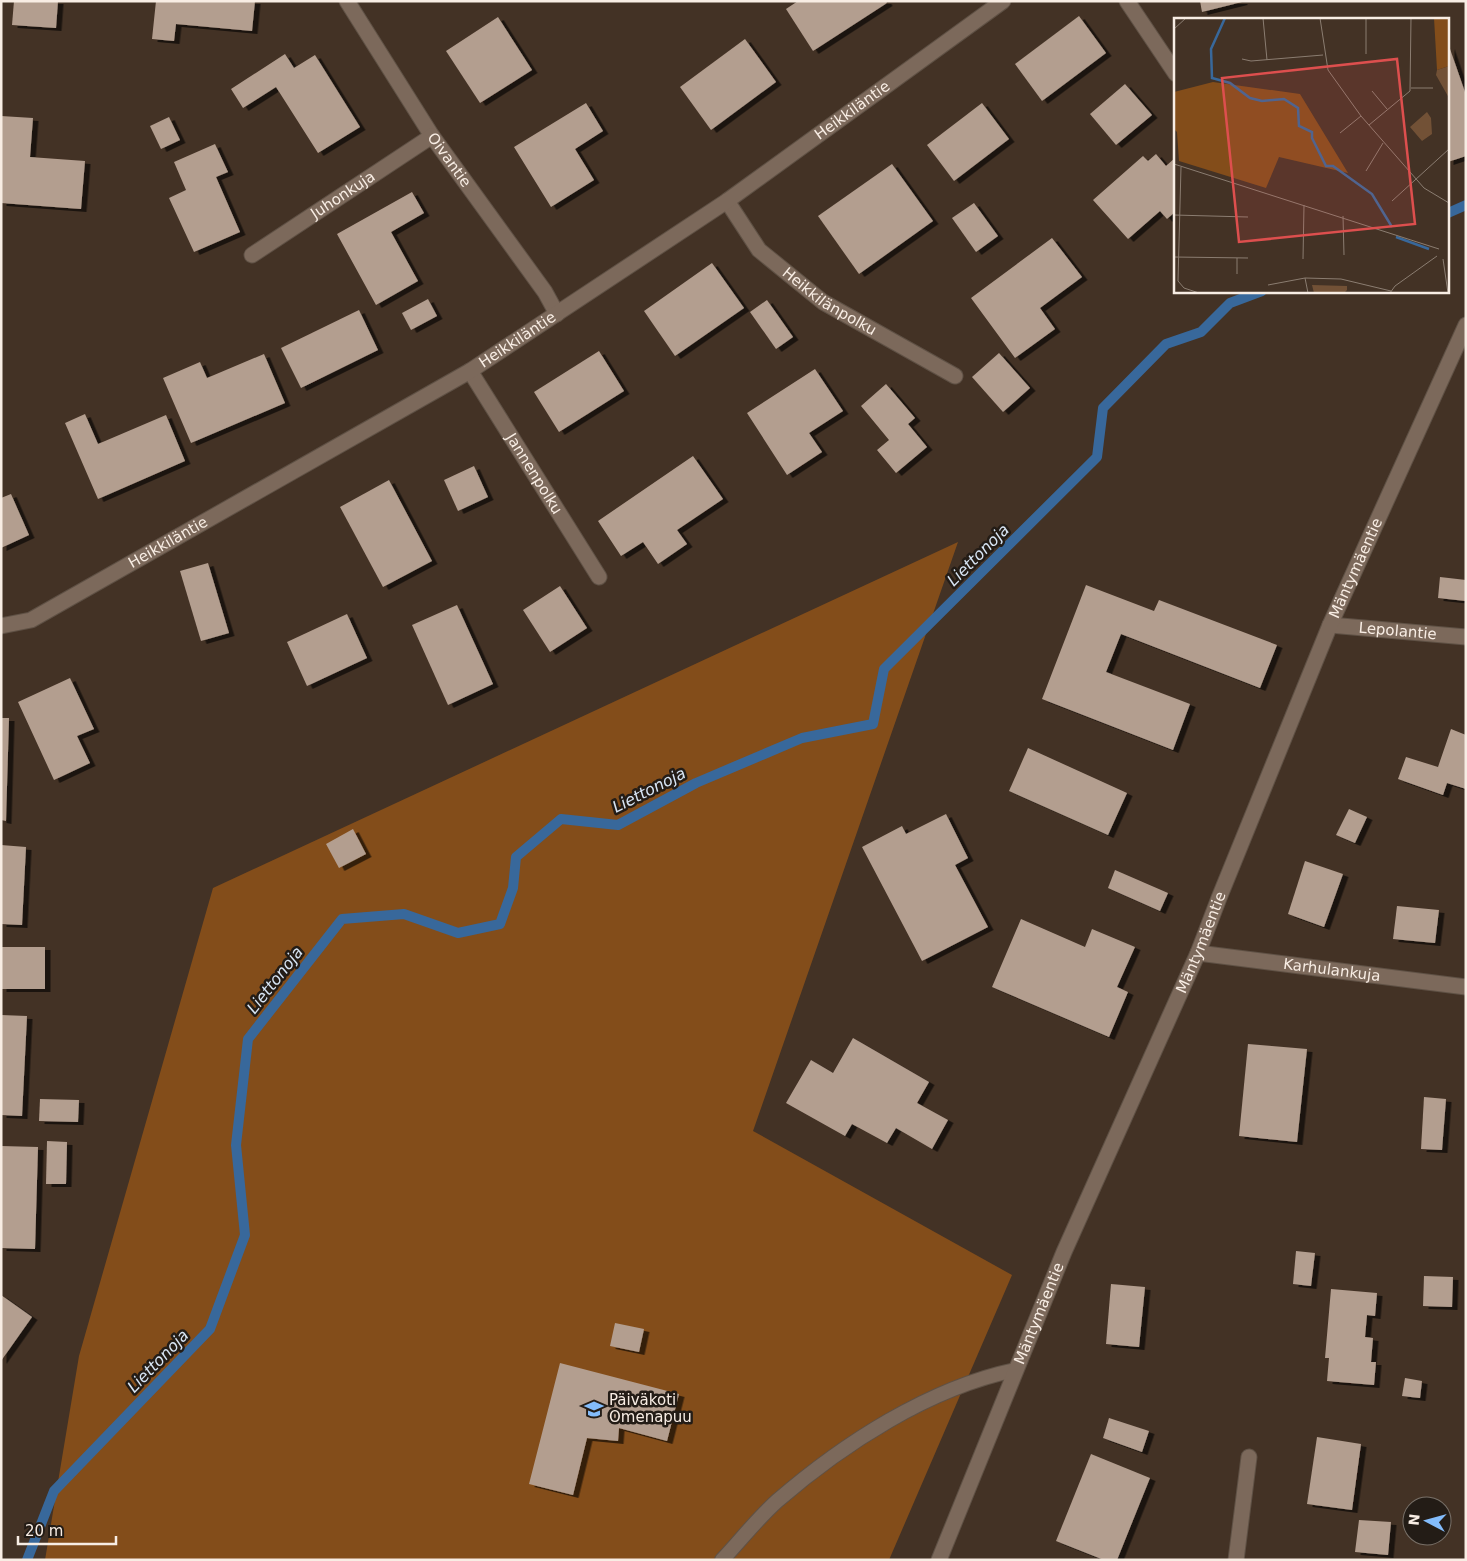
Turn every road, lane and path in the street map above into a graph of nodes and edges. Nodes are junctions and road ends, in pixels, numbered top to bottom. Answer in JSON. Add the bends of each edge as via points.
{"nodes":[{"id":1,"x":348,"y":1,"type":"edge"},
{"id":2,"x":1003,"y":1,"type":"edge"},
{"id":3,"x":1128,"y":1,"type":"edge"},
{"id":4,"x":1174,"y":71,"type":"edge"},
{"id":5,"x":432,"y":136,"type":"junction"},
{"id":6,"x":727,"y":202,"type":"junction"},
{"id":7,"x":252,"y":255,"type":"dead end"},
{"id":8,"x":557,"y":314,"type":"junction"},
{"id":9,"x":1466,"y":325,"type":"edge"},
{"id":10,"x":470,"y":371,"type":"junction"},
{"id":11,"x":955,"y":376,"type":"dead end"},
{"id":12,"x":599,"y":577,"type":"dead end"},
{"id":13,"x":1330,"y":625,"type":"junction"},
{"id":14,"x":1,"y":626,"type":"edge"},
{"id":15,"x":1466,"y":637,"type":"edge"},
{"id":16,"x":1198,"y":953,"type":"junction"},
{"id":17,"x":1466,"y":988,"type":"edge"},
{"id":18,"x":1015,"y":1370,"type":"junction"},
{"id":19,"x":1249,"y":1457,"type":"dead end"},
{"id":20,"x":722,"y":1560,"type":"edge"},
{"id":21,"x":939,"y":1560,"type":"edge"},
{"id":22,"x":1236,"y":1560,"type":"edge"}],
"edges":[{"from":1,"to":5,"type":"street","name":"Oivantie"},
{"from":2,"to":6,"type":"street","name":"Heikkiläntie"},
{"from":3,"to":4,"type":"street"},
{"from":5,"to":7,"type":"street","name":"Juhonkuja"},
{"from":5,"to":8,"type":"street","name":"Oivantie","via":[[545,292]]},
{"from":6,"to":8,"type":"street","name":"Heikkiläntie"},
{"from":6,"to":11,"type":"street","name":"Heikkilänpolku","via":[[759,250],[822,302]]},
{"from":8,"to":10,"type":"street","name":"Heikkiläntie"},
{"from":9,"to":13,"type":"street","name":"Mäntymäentie"},
{"from":10,"to":12,"type":"street","name":"Jannenpolku"},
{"from":10,"to":14,"type":"street","name":"Heikkiläntie","via":[[31,620]]},
{"from":13,"to":15,"type":"street","name":"Lepolantie"},
{"from":13,"to":16,"type":"street","name":"Mäntymäentie"},
{"from":16,"to":17,"type":"street","name":"Karhulankuja"},
{"from":16,"to":18,"type":"street","name":"Mäntymäentie","via":[[1064,1252]]},
{"from":18,"to":20,"type":"lane","via":[[988,1376],[917,1406],[849,1444],[776,1502]]},
{"from":18,"to":21,"type":"street","name":"Mäntymäentie"},
{"from":19,"to":22,"type":"street"}]}
